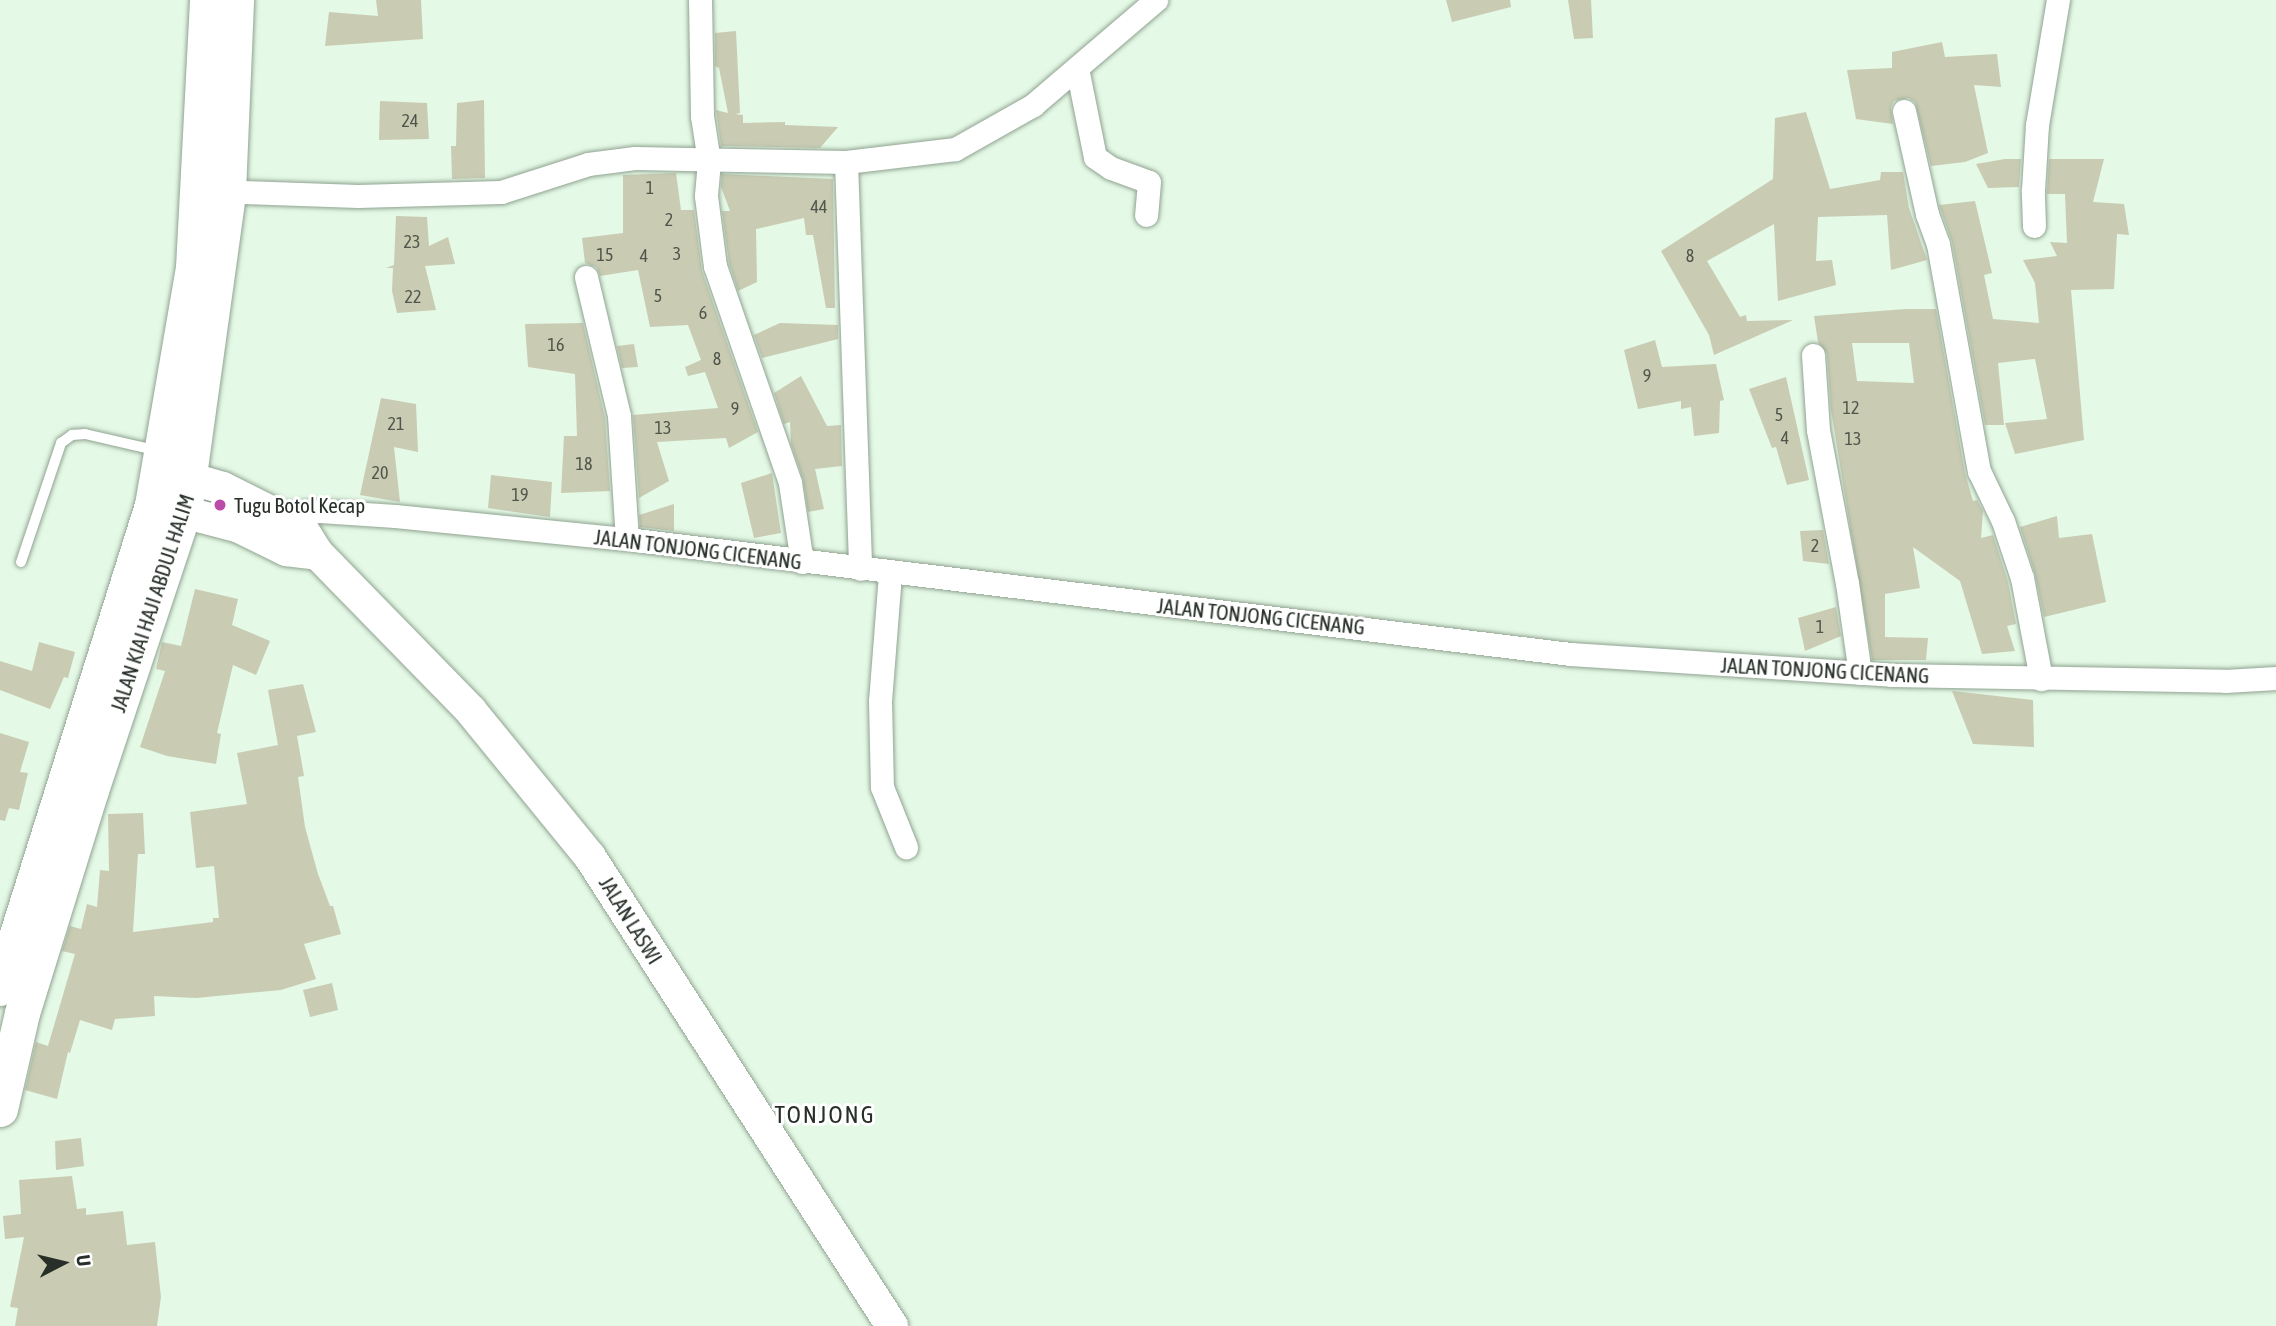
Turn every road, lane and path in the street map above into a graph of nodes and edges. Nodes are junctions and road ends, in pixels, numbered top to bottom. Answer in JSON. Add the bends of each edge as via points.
{"nodes":[{"id":1,"x":207,"y":0,"type":"edge"},
{"id":2,"x":236,"y":0,"type":"edge"},
{"id":3,"x":700,"y":0,"type":"edge"},
{"id":4,"x":1156,"y":0,"type":"edge"},
{"id":5,"x":2058,"y":0,"type":"edge"},
{"id":6,"x":1077,"y":68,"type":"junction"},
{"id":7,"x":1904,"y":111,"type":"dead end"},
{"id":8,"x":709,"y":162,"type":"junction"},
{"id":9,"x":846,"y":162,"type":"junction"},
{"id":10,"x":212,"y":191,"type":"junction"},
{"id":11,"x":1146,"y":215,"type":"dead end"},
{"id":12,"x":2034,"y":226,"type":"dead end"},
{"id":13,"x":586,"y":277,"type":"dead end"},
{"id":14,"x":1813,"y":355,"type":"dead end"},
{"id":15,"x":169,"y":483,"type":"junction"},
{"id":16,"x":267,"y":524,"type":"junction"},
{"id":17,"x":627,"y":539,"type":"junction"},
{"id":18,"x":21,"y":562,"type":"dead end"},
{"id":19,"x":802,"y":562,"type":"junction"},
{"id":20,"x":860,"y":569,"type":"junction"},
{"id":21,"x":890,"y":574,"type":"junction"},
{"id":22,"x":1860,"y":673,"type":"junction"},
{"id":23,"x":2276,"y":678,"type":"edge"},
{"id":24,"x":2041,"y":679,"type":"junction"},
{"id":25,"x":906,"y":847,"type":"dead end"},
{"id":26,"x":0,"y":988,"type":"edge"},
{"id":27,"x":0,"y":1109,"type":"edge"},
{"id":28,"x":892,"y":1326,"type":"edge"}],
"edges":[{"from":1,"to":10,"type":"main road","name":"JALAN KIAI HAJI ABDUL HALIM"},
{"from":2,"to":10,"type":"main road","name":"JALAN KIAI HAJI ABDUL HALIM"},
{"from":3,"to":8,"type":"street","via":[[702,116]]},
{"from":4,"to":6,"type":"street"},
{"from":5,"to":12,"type":"street","via":[[2037,125]]},
{"from":6,"to":9,"type":"street","via":[[1032,105],[955,149]]},
{"from":6,"to":11,"type":"street","via":[[1095,157],[1111,168],[1149,181]]},
{"from":7,"to":24,"type":"street","via":[[1938,244],[1979,471],[2003,521],[2022,578]]},
{"from":8,"to":9,"type":"street"},
{"from":8,"to":10,"type":"street","via":[[635,158],[588,164],[500,192],[358,196]]},
{"from":8,"to":19,"type":"street","via":[[706,195],[715,266],[790,483]]},
{"from":9,"to":20,"type":"street"},
{"from":10,"to":15,"type":"main road","name":"JALAN KIAI HAJI ABDUL HALIM","via":[[193,268]]},
{"from":13,"to":17,"type":"street","via":[[619,416]]},
{"from":14,"to":22,"type":"street","via":[[1818,430]]},
{"from":15,"to":16,"type":"main road","name":"JALAN LASWI","via":[[223,488]]},
{"from":15,"to":18,"type":"lane","via":[[85,434],[72,435],[61,443]]},
{"from":15,"to":26,"type":"main road","name":"JALAN KIAI HAJI ABDUL HALIM"},
{"from":15,"to":27,"type":"main road","name":"JALAN KIAI HAJI ABDUL HALIM","via":[[90,790],[22,1013]]},
{"from":16,"to":17,"type":"street","name":"JALAN TONJONG CICENANG","via":[[320,511]]},
{"from":16,"to":28,"type":"main road","name":"JALAN LASWI","via":[[286,550],[318,554],[471,711],[590,857]]},
{"from":17,"to":19,"type":"street","name":"JALAN TONJONG CICENANG"},
{"from":19,"to":20,"type":"street","name":"JALAN TONJONG CICENANG"},
{"from":20,"to":21,"type":"street","name":"JALAN TONJONG CICENANG"},
{"from":21,"to":22,"type":"street","name":"JALAN TONJONG CICENANG","via":[[1570,654]]},
{"from":21,"to":25,"type":"street","via":[[880,701],[882,787]]},
{"from":22,"to":24,"type":"street","name":"JALAN TONJONG CICENANG"},
{"from":23,"to":24,"type":"street","name":"JALAN TONJONG CICENANG"}]}
